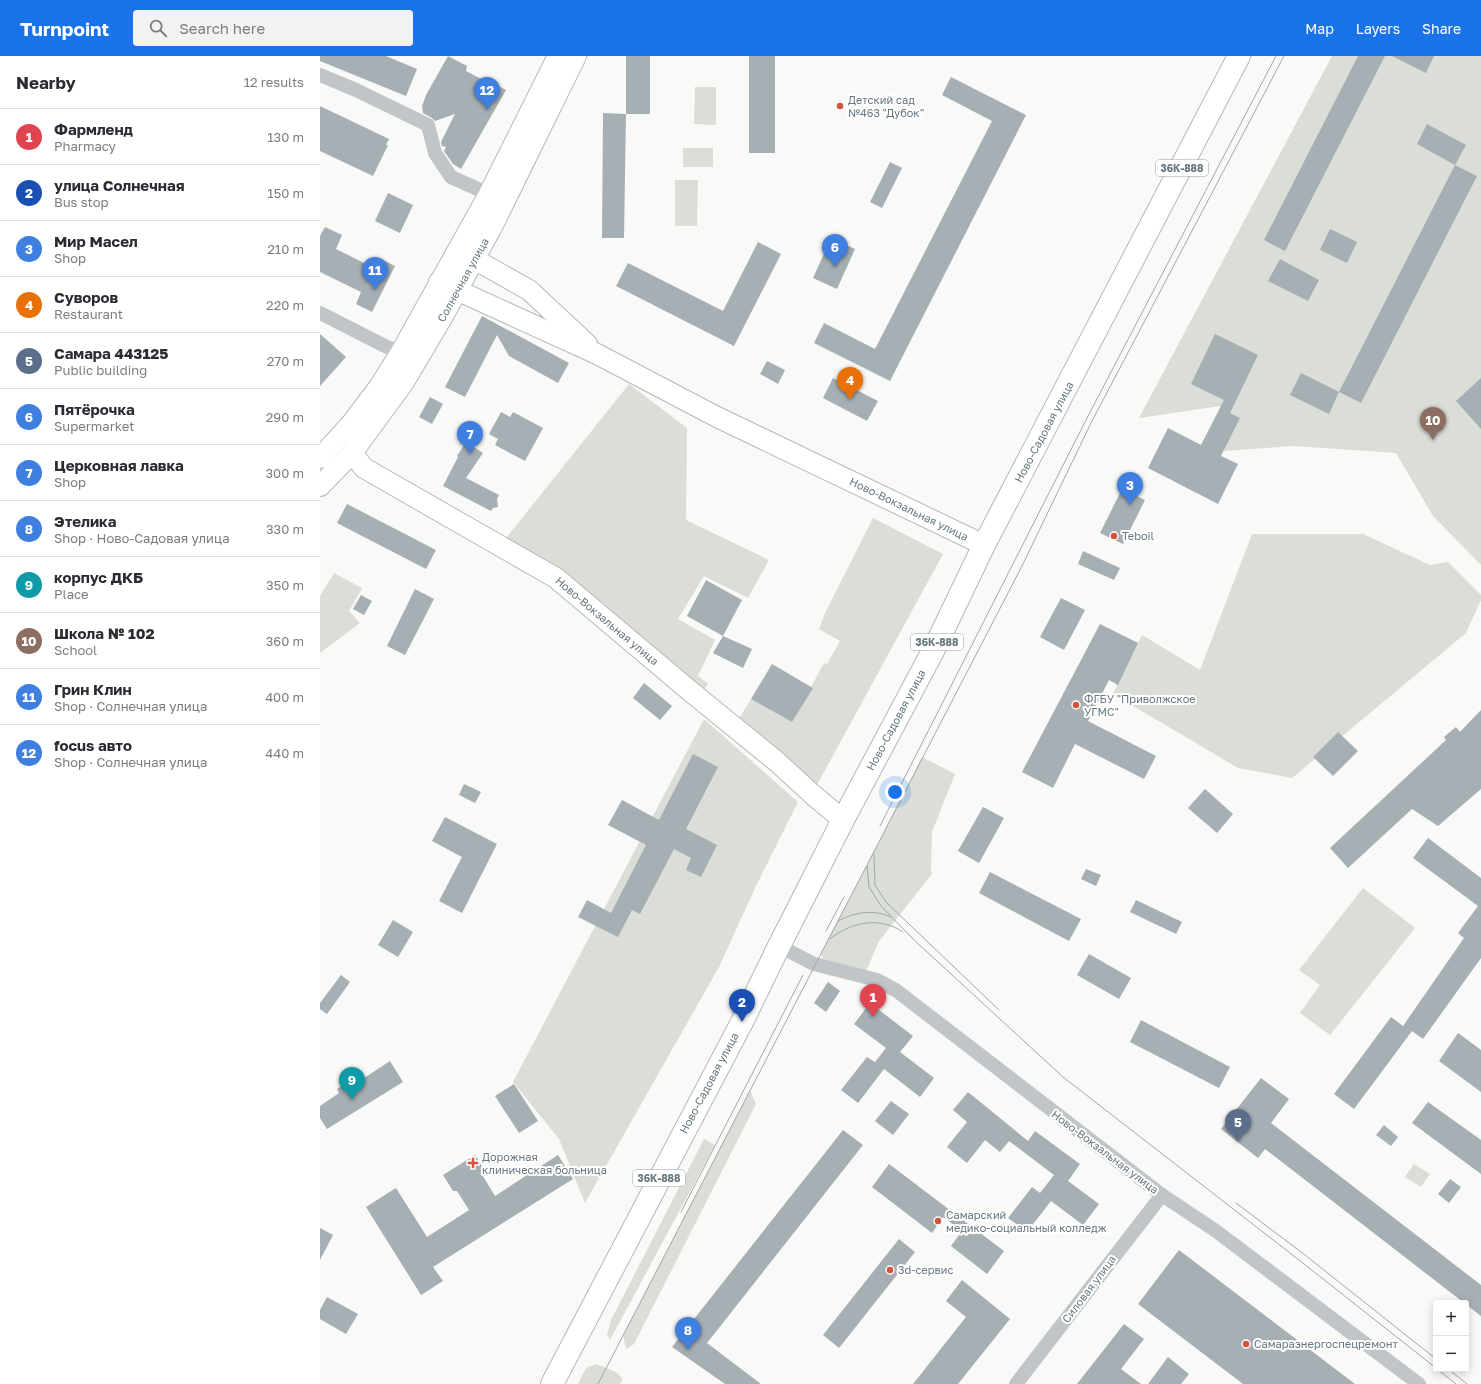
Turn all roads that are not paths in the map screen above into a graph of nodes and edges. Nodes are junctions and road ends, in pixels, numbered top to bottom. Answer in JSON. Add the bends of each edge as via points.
{"nodes":[{"id":1,"x":558,"y":56,"type":"edge"},
{"id":2,"x":576,"y":56,"type":"edge"},
{"id":3,"x":1239,"y":56,"type":"edge"},
{"id":4,"x":320,"y":75,"type":"edge"},
{"id":5,"x":489,"y":194,"type":"junction"},
{"id":6,"x":474,"y":260,"type":"junction"},
{"id":7,"x":439,"y":282,"type":"junction"},
{"id":8,"x":458,"y":291,"type":"junction"},
{"id":9,"x":320,"y":313,"type":"edge"},
{"id":10,"x":401,"y":352,"type":"junction"},
{"id":11,"x":597,"y":354,"type":"junction"},
{"id":12,"x":352,"y":452,"type":"junction"},
{"id":13,"x":320,"y":458,"type":"edge"},
{"id":14,"x":320,"y":486,"type":"edge"},
{"id":15,"x":984,"y":546,"type":"junction"},
{"id":16,"x":843,"y":820,"type":"junction"},
{"id":17,"x":778,"y":946,"type":"junction"},
{"id":18,"x":1162,"y":1195,"type":"junction"},
{"id":19,"x":552,"y":1384,"type":"edge"},
{"id":20,"x":1016,"y":1384,"type":"edge"},
{"id":21,"x":1418,"y":1384,"type":"edge"}],
"edges":[{"from":1,"to":5,"type":"street","name":"Солнечная улица"},
{"from":2,"to":6,"type":"street","name":"Солнечная улица"},
{"from":3,"to":15,"type":"main road","name":"Ново-Садовая улица","number":"36К-888"},
{"from":4,"to":5,"type":"street","via":[[428,125],[435,154],[451,177]]},
{"from":5,"to":7,"type":"street","name":"Солнечная улица"},
{"from":6,"to":8,"type":"street","name":"Солнечная улица"},
{"from":6,"to":11,"type":"street","name":"Ново-Вокзальная улица","via":[[529,290]]},
{"from":7,"to":8,"type":"street","name":"Ново-Вокзальная улица"},
{"from":7,"to":10,"type":"street","name":"Солнечная улица"},
{"from":8,"to":11,"type":"street","name":"Ново-Вокзальная улица"},
{"from":8,"to":12,"type":"street","name":"Солнечная улица","via":[[404,382]]},
{"from":9,"to":10,"type":"street"},
{"from":10,"to":13,"type":"street","name":"Солнечная улица","via":[[380,387]]},
{"from":11,"to":15,"type":"street","name":"Ново-Вокзальная улица","via":[[716,417]]},
{"from":12,"to":14,"type":"street","name":"Солнечная улица"},
{"from":12,"to":16,"type":"street","name":"Ново-Вокзальная улица","via":[[364,468],[548,572],[776,761]]},
{"from":15,"to":16,"type":"main road","name":"Ново-Садовая улица","number":"36К-888","via":[[934,649]]},
{"from":16,"to":17,"type":"main road","name":"Ново-Садовая улица","number":"36К-888"},
{"from":17,"to":18,"type":"street","name":"Ново-Вокзальная улица","via":[[814,964],[877,980],[897,991]]},
{"from":17,"to":19,"type":"main road","name":"Ново-Садовая улица","number":"36К-888","via":[[742,1022]]},
{"from":18,"to":20,"type":"street","name":"Силовая улица"},
{"from":18,"to":21,"type":"street","name":"Ново-Вокзальная улица","via":[[1216,1231]]}]}
